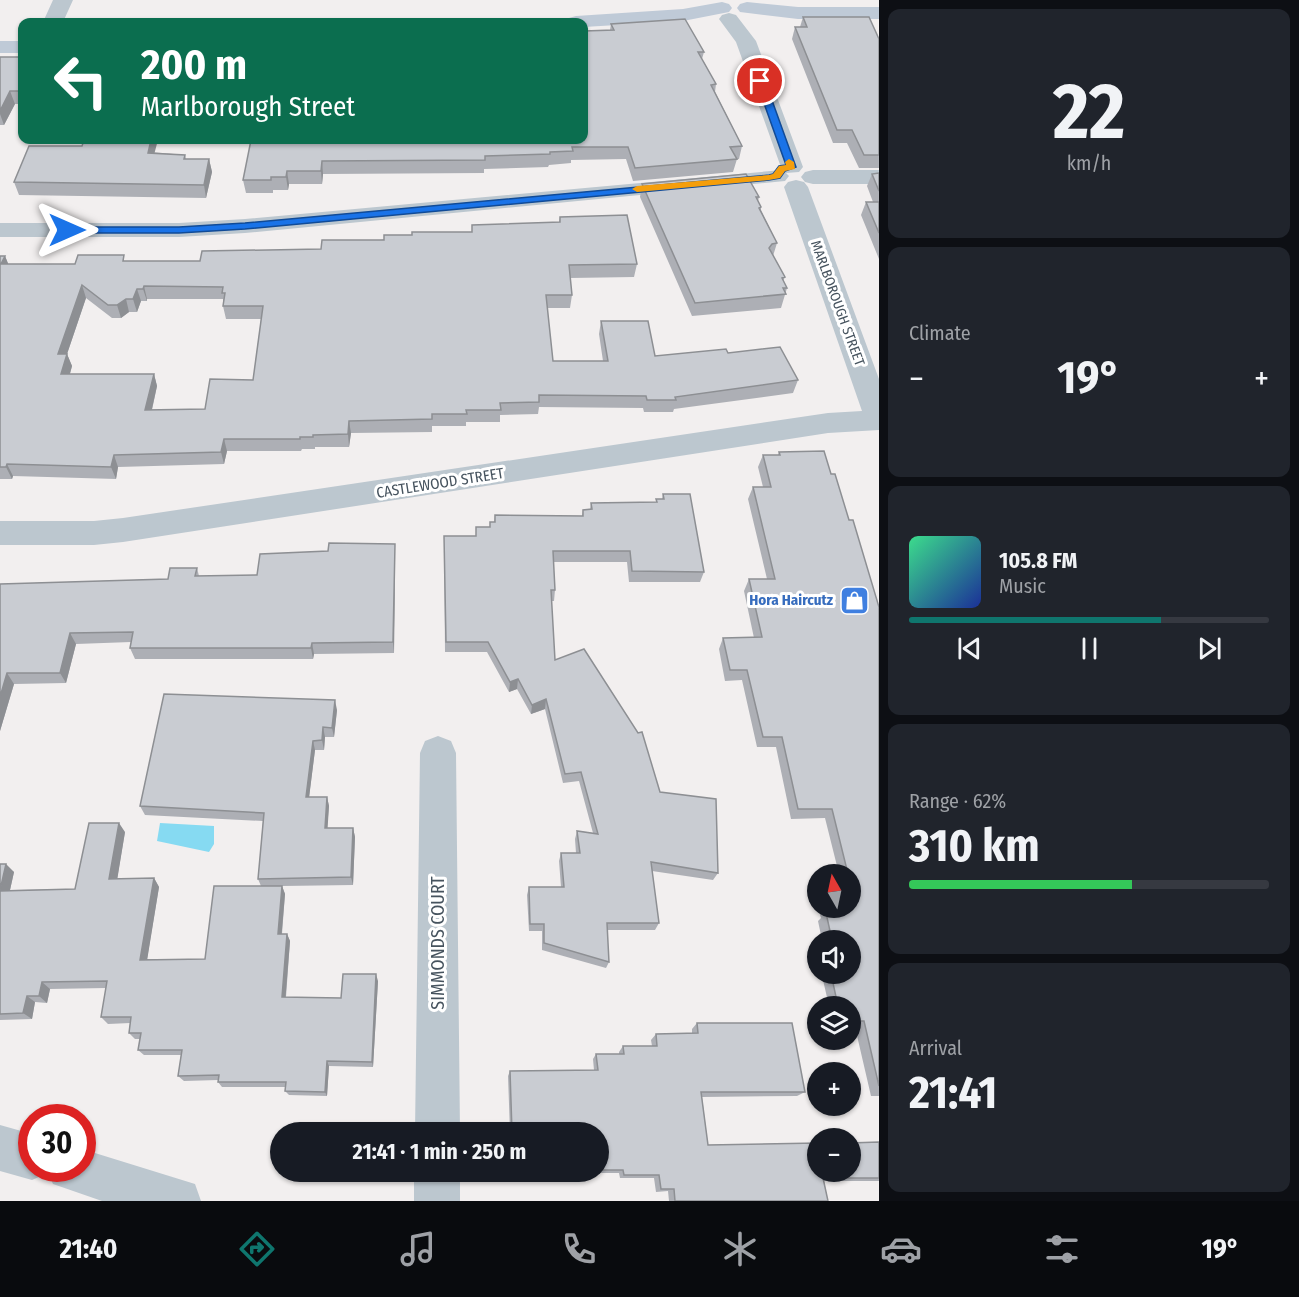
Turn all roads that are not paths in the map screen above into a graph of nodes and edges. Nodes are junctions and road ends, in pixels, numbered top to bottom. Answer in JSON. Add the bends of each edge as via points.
{"nodes":[{"id":1,"x":63,"y":0,"type":"edge"},
{"id":2,"x":735,"y":10,"type":"edge"},
{"id":3,"x":879,"y":13,"type":"edge"},
{"id":4,"x":55,"y":18,"type":"edge"},
{"id":5,"x":588,"y":21,"type":"edge"},
{"id":6,"x":0,"y":47,"type":"edge"},
{"id":7,"x":18,"y":47,"type":"edge"},
{"id":8,"x":794,"y":177,"type":"junction"},
{"id":9,"x":879,"y":177,"type":"edge"},
{"id":10,"x":0,"y":230,"type":"edge"},
{"id":11,"x":879,"y":419,"type":"edge"},
{"id":12,"x":0,"y":533,"type":"edge"},
{"id":13,"x":438,"y":753,"type":"dead end"},
{"id":14,"x":438,"y":1122,"type":"edge"},
{"id":15,"x":0,"y":1148,"type":"edge"},
{"id":16,"x":18,"y":1153,"type":"edge"},
{"id":17,"x":96,"y":1176,"type":"edge"},
{"id":18,"x":437,"y":1182,"type":"edge"},
{"id":19,"x":178,"y":1201,"type":"edge"},
{"id":20,"x":437,"y":1201,"type":"edge"}],
"edges":[{"from":1,"to":4,"type":"street"},
{"from":2,"to":3,"type":"street"},
{"from":2,"to":5,"type":"street"},
{"from":2,"to":8,"type":"street","name":"MARLBOROUGH STREET"},
{"from":6,"to":7,"type":"street"},
{"from":8,"to":9,"type":"street"},
{"from":8,"to":10,"type":"street","via":[[245,226]]},
{"from":8,"to":11,"type":"street","name":"MARLBOROUGH STREET"},
{"from":11,"to":12,"type":"street","name":"CASTLEWOOD STREET","via":[[828,423],[123,531]]},
{"from":13,"to":14,"type":"street","name":"SIMMONDS COURT"},
{"from":15,"to":16,"type":"street"},
{"from":17,"to":19,"type":"street"},
{"from":18,"to":20,"type":"street"}]}
